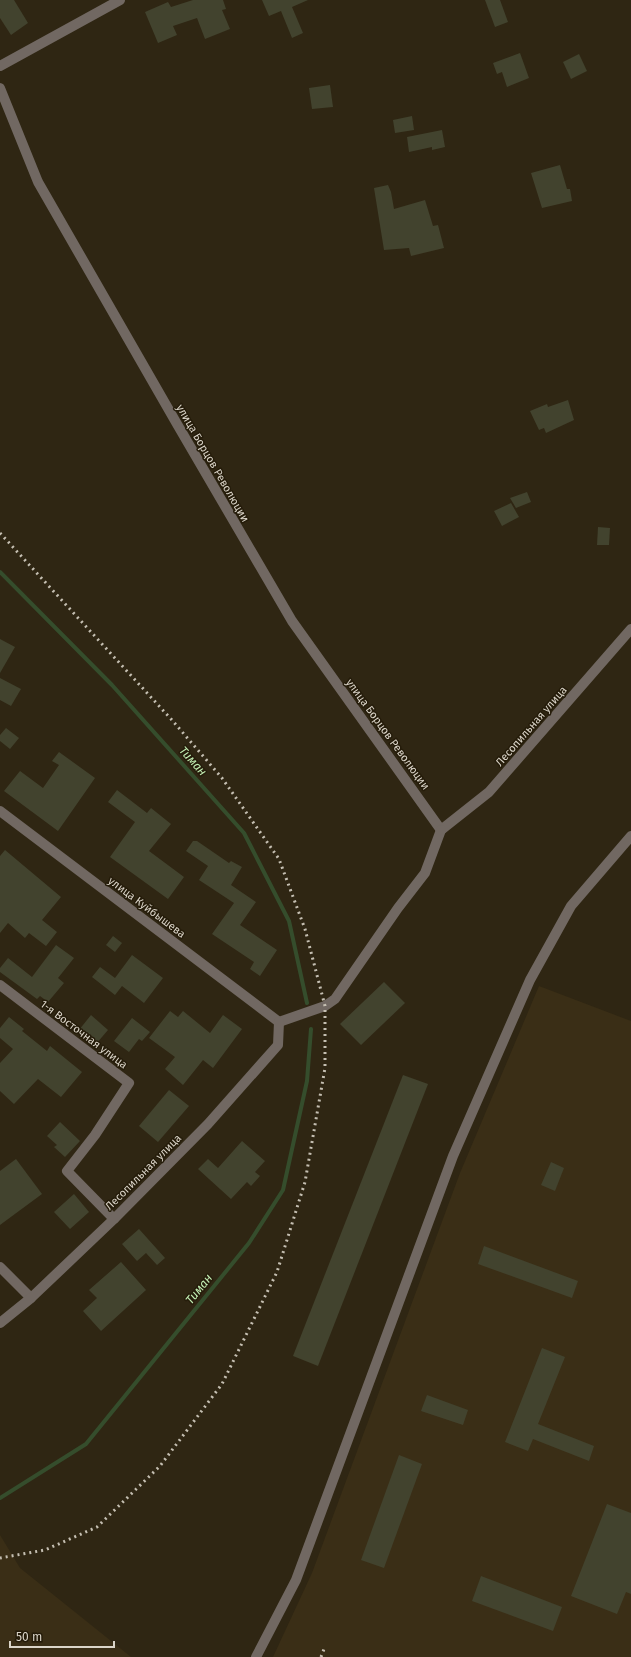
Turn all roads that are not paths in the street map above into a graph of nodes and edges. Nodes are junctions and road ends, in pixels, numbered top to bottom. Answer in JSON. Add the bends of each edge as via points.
{"nodes":[{"id":1,"x":120,"y":0,"type":"edge"},
{"id":2,"x":0,"y":66,"type":"edge"},
{"id":3,"x":0,"y":88,"type":"edge"},
{"id":4,"x":631,"y":630,"type":"edge"},
{"id":5,"x":0,"y":811,"type":"edge"},
{"id":6,"x":441,"y":830,"type":"junction"},
{"id":7,"x":631,"y":836,"type":"edge"},
{"id":8,"x":0,"y":985,"type":"edge"},
{"id":9,"x":279,"y":1022,"type":"junction"},
{"id":10,"x":114,"y":1219,"type":"junction"},
{"id":11,"x":0,"y":1267,"type":"edge"},
{"id":12,"x":31,"y":1298,"type":"junction"},
{"id":13,"x":0,"y":1323,"type":"edge"},
{"id":14,"x":256,"y":1657,"type":"edge"}],
"edges":[{"from":1,"to":2,"type":"street"},
{"from":3,"to":6,"type":"street","name":"улица Борцов Революции","via":[[38,182],[292,621]]},
{"from":4,"to":6,"type":"street","name":"Лесопильная улица","via":[[489,792]]},
{"from":5,"to":9,"type":"street","name":"улица Куйбышева"},
{"from":6,"to":9,"type":"street","via":[[425,873],[335,999],[325,1006]]},
{"from":7,"to":14,"type":"street","via":[[571,906],[530,980],[453,1156],[296,1580]]},
{"from":8,"to":10,"type":"street","name":"1-я Восточная улица","via":[[129,1083],[95,1135],[67,1171]]},
{"from":9,"to":10,"type":"street","name":"Лесопильная улица","via":[[278,1045],[208,1124]]},
{"from":10,"to":12,"type":"street","name":"Лесопильная улица"},
{"from":11,"to":12,"type":"street"},
{"from":12,"to":13,"type":"street","name":"Лесопильная улица"}]}
